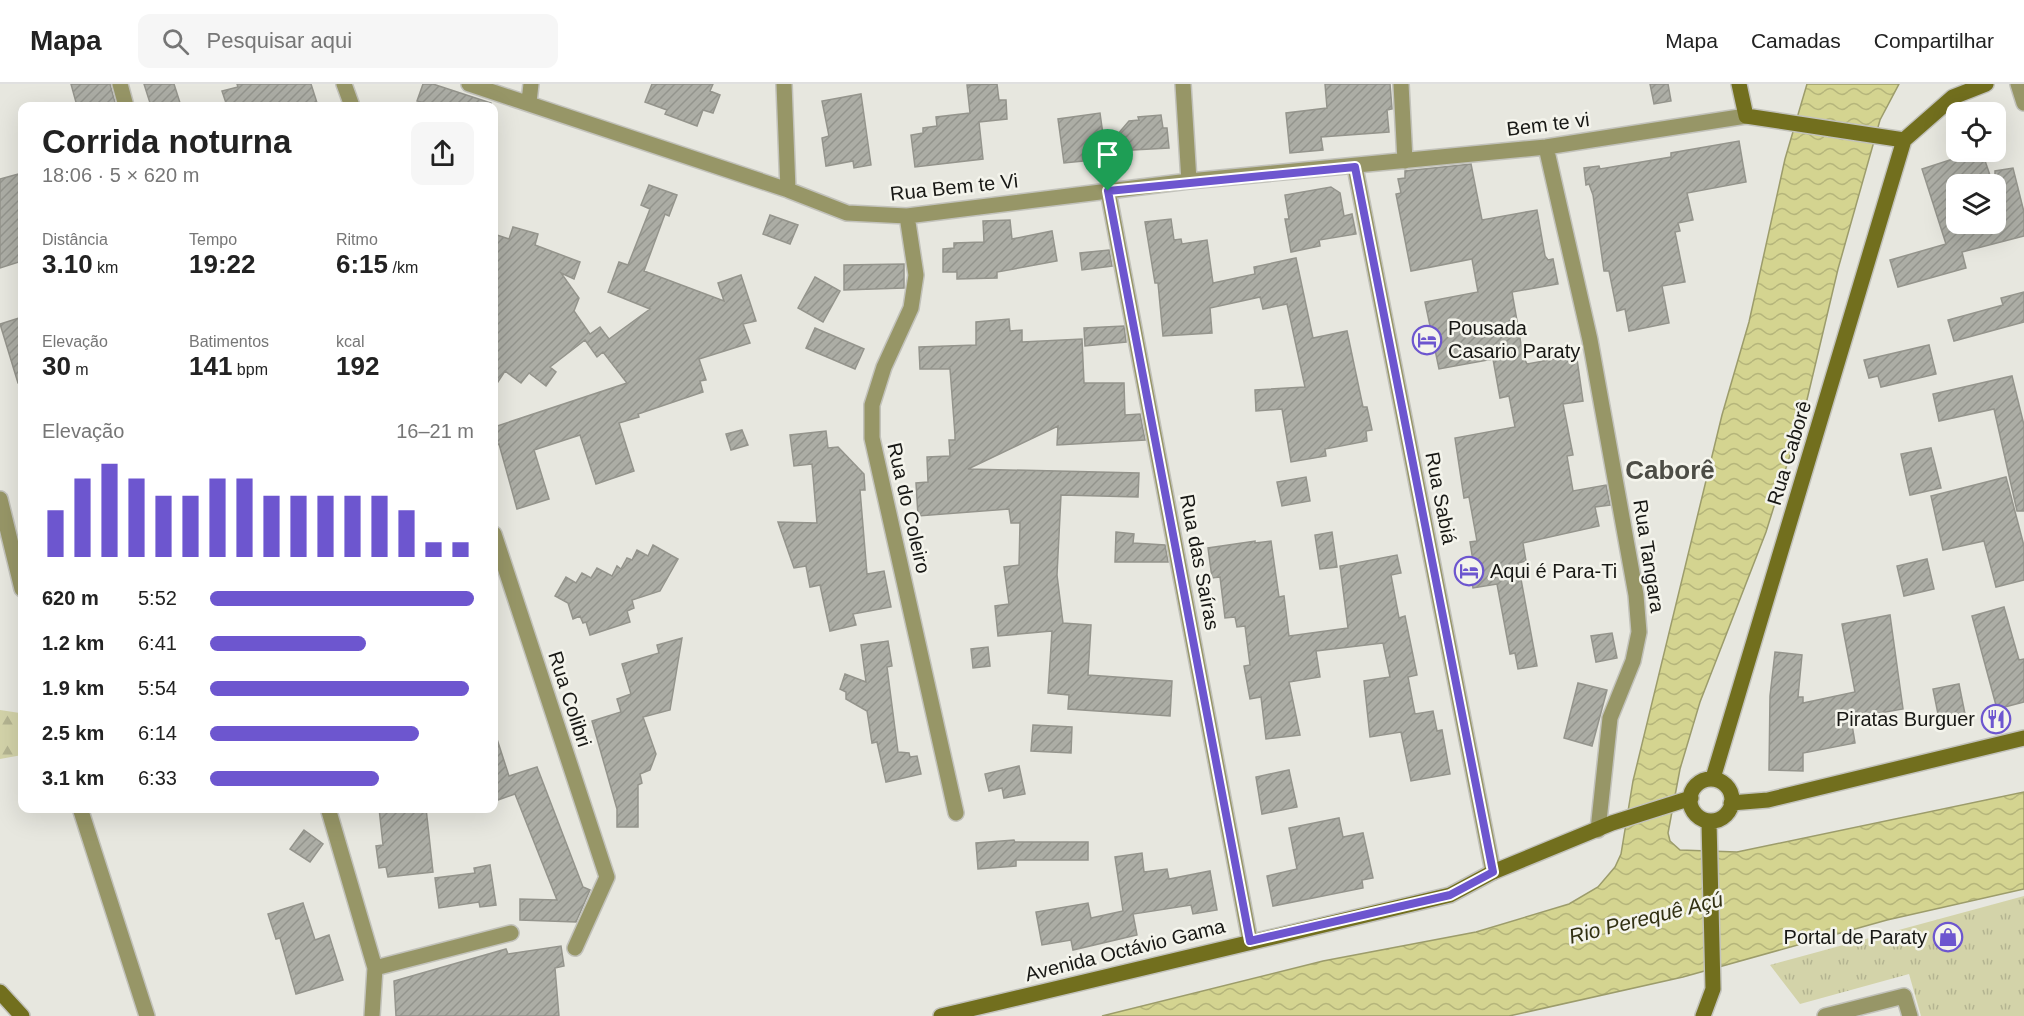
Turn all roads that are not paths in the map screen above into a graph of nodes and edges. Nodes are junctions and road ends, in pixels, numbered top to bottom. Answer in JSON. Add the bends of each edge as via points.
{"nodes":[{"id":1,"x":120,"y":84,"type":"edge"},
{"id":2,"x":344,"y":84,"type":"edge"},
{"id":3,"x":469,"y":84,"type":"edge"},
{"id":4,"x":531,"y":84,"type":"edge"},
{"id":5,"x":784,"y":84,"type":"edge"},
{"id":6,"x":1183,"y":84,"type":"edge"},
{"id":7,"x":1401,"y":84,"type":"edge"},
{"id":8,"x":1739,"y":84,"type":"edge"},
{"id":9,"x":1986,"y":84,"type":"edge"},
{"id":10,"x":2018,"y":84,"type":"edge"},
{"id":11,"x":1955,"y":91,"type":"edge"},
{"id":12,"x":125,"y":102,"type":"edge"},
{"id":13,"x":351,"y":102,"type":"edge"},
{"id":14,"x":529,"y":102,"type":"junction"},
{"id":15,"x":2024,"y":103,"type":"edge"},
{"id":16,"x":1746,"y":117,"type":"junction"},
{"id":17,"x":1904,"y":140,"type":"junction"},
{"id":18,"x":1546,"y":147,"type":"junction"},
{"id":19,"x":1405,"y":161,"type":"junction"},
{"id":20,"x":1355,"y":167,"type":"junction"},
{"id":21,"x":1189,"y":181,"type":"junction"},
{"id":22,"x":788,"y":190,"type":"junction"},
{"id":23,"x":1108,"y":191,"type":"junction"},
{"id":24,"x":907,"y":216,"type":"junction"},
{"id":25,"x":0,"y":499,"type":"edge"},
{"id":26,"x":498,"y":546,"type":"edge"},
{"id":27,"x":18,"y":573,"type":"edge"},
{"id":28,"x":2024,"y":738,"type":"edge"},
{"id":29,"x":1713,"y":777,"type":"junction"},
{"id":30,"x":1687,"y":798,"type":"junction"},
{"id":31,"x":1731,"y":803,"type":"junction"},
{"id":32,"x":82,"y":813,"type":"edge"},
{"id":33,"x":329,"y":813,"type":"edge"},
{"id":34,"x":956,"y":813,"type":"dead end"},
{"id":35,"x":1709,"y":829,"type":"junction"},
{"id":36,"x":1598,"y":831,"type":"junction"},
{"id":37,"x":1493,"y":872,"type":"junction"},
{"id":38,"x":511,"y":933,"type":"dead end"},
{"id":39,"x":1250,"y":941,"type":"junction"},
{"id":40,"x":575,"y":948,"type":"dead end"},
{"id":41,"x":375,"y":968,"type":"junction"},
{"id":42,"x":0,"y":992,"type":"edge"},
{"id":43,"x":22,"y":1016,"type":"edge"},
{"id":44,"x":147,"y":1016,"type":"edge"},
{"id":45,"x":372,"y":1016,"type":"edge"},
{"id":46,"x":941,"y":1016,"type":"edge"},
{"id":47,"x":1703,"y":1016,"type":"edge"},
{"id":48,"x":1825,"y":1016,"type":"edge"},
{"id":49,"x":1910,"y":1016,"type":"edge"}],
"edges":[{"from":1,"to":12,"type":"street"},
{"from":2,"to":13,"type":"street"},
{"from":3,"to":14,"type":"street","name":"Rua Bem te Vi"},
{"from":4,"to":14,"type":"street"},
{"from":5,"to":22,"type":"street"},
{"from":6,"to":21,"type":"street"},
{"from":7,"to":19,"type":"street"},
{"from":8,"to":16,"type":"street"},
{"from":9,"to":11,"type":"street"},
{"from":10,"to":15,"type":"street"},
{"from":11,"to":17,"type":"street"},
{"from":14,"to":22,"type":"street","name":"Rua Bem te Vi"},
{"from":16,"to":17,"type":"street"},
{"from":16,"to":18,"type":"street","name":"Bem te vi"},
{"from":17,"to":29,"type":"street","name":"Rua Caborê"},
{"from":18,"to":19,"type":"street","name":"Bem te vi"},
{"from":18,"to":36,"type":"street","name":"Rua Tangara","via":[[1590,340],[1636,595],[1639,632],[1633,661],[1610,718]]},
{"from":19,"to":20,"type":"street","name":"Bem te vi"},
{"from":20,"to":21,"type":"street","name":"Rua Bem te Vi"},
{"from":20,"to":37,"type":"street","name":"Rua Sabiá"},
{"from":21,"to":23,"type":"street","name":"Rua Bem te Vi"},
{"from":22,"to":24,"type":"street","name":"Rua Bem te Vi","via":[[847,213]]},
{"from":23,"to":24,"type":"street","name":"Rua Bem te Vi"},
{"from":23,"to":39,"type":"street","name":"Rua das Saíras"},
{"from":24,"to":34,"type":"street","name":"Rua do Coleiro","via":[[916,275],[911,308],[884,367],[872,405],[872,438]]},
{"from":25,"to":27,"type":"street"},
{"from":26,"to":40,"type":"street","name":"Rua Colibri","via":[[607,877]]},
{"from":28,"to":31,"type":"street","via":[[1768,800]]},
{"from":29,"to":30,"type":"street","via":[[1704,779]]},
{"from":29,"to":31,"type":"street","via":[[1725,782]]},
{"from":30,"to":35,"type":"street"},
{"from":30,"to":36,"type":"street","name":"Avenida Octávio Gama"},
{"from":31,"to":35,"type":"street","via":[[1727,814]]},
{"from":32,"to":44,"type":"street"},
{"from":33,"to":41,"type":"street"},
{"from":35,"to":47,"type":"street","via":[[1713,989]]},
{"from":36,"to":37,"type":"street","name":"Avenida Octávio Gama"},
{"from":37,"to":39,"type":"street","name":"Avenida Octávio Gama","via":[[1450,895]]},
{"from":38,"to":41,"type":"street"},
{"from":39,"to":46,"type":"street","name":"Avenida Octávio Gama"},
{"from":41,"to":45,"type":"street"},
{"from":42,"to":43,"type":"street"},
{"from":48,"to":49,"type":"street","via":[[1904,996]]}]}
